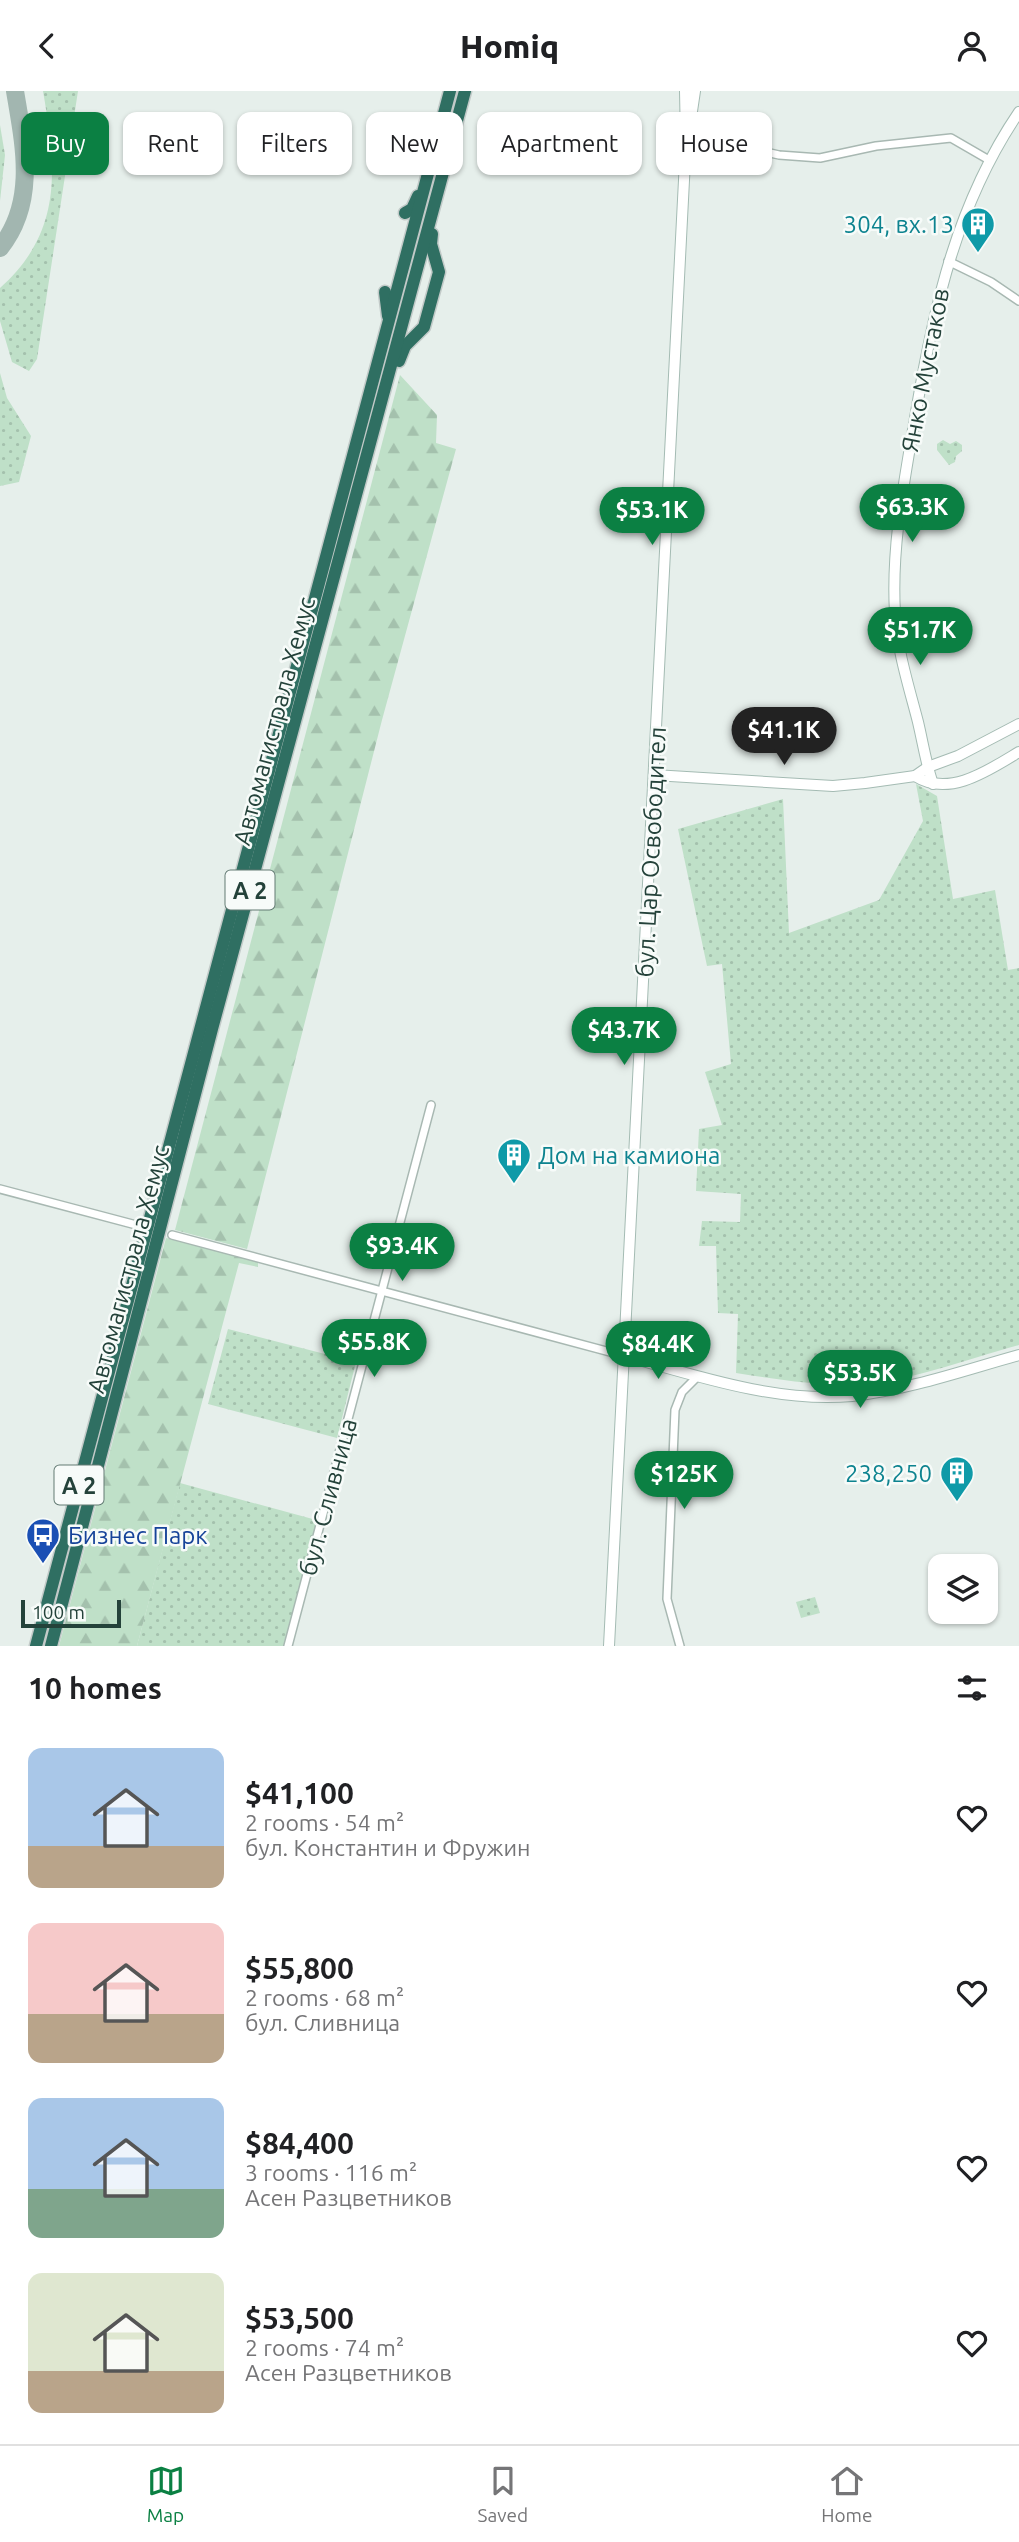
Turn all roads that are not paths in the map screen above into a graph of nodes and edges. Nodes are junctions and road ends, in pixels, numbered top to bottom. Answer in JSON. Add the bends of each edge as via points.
{"nodes":[{"id":1,"x":450,"y":91,"type":"edge"},
{"id":2,"x":465,"y":91,"type":"edge"},
{"id":3,"x":685,"y":91,"type":"edge"},
{"id":4,"x":695,"y":91,"type":"edge"},
{"id":5,"x":445,"y":112,"type":"edge"},
{"id":6,"x":460,"y":112,"type":"edge"},
{"id":7,"x":685,"y":112,"type":"edge"},
{"id":8,"x":693,"y":112,"type":"edge"},
{"id":9,"x":1019,"y":113,"type":"edge"},
{"id":10,"x":772,"y":153,"type":"edge"},
{"id":11,"x":989,"y":160,"type":"junction"},
{"id":12,"x":424,"y":175,"type":"edge"},
{"id":13,"x":429,"y":175,"type":"edge"},
{"id":14,"x":443,"y":175,"type":"edge"},
{"id":15,"x":445,"y":175,"type":"edge"},
{"id":16,"x":684,"y":175,"type":"edge"},
{"id":17,"x":405,"y":213,"type":"dead end"},
{"id":18,"x":948,"y":261,"type":"junction"},
{"id":19,"x":385,"y":292,"type":"dead end"},
{"id":20,"x":1019,"y":301,"type":"edge"},
{"id":21,"x":388,"y":327,"type":"junction"},
{"id":22,"x":369,"y":449,"type":"junction"},
{"id":23,"x":1019,"y":725,"type":"edge"},
{"id":24,"x":1019,"y":752,"type":"edge"},
{"id":25,"x":928,"y":767,"type":"junction"},
{"id":26,"x":654,"y":775,"type":"junction"},
{"id":27,"x":915,"y":776,"type":"junction"},
{"id":28,"x":933,"y":784,"type":"junction"},
{"id":29,"x":431,"y":1105,"type":"dead end"},
{"id":30,"x":0,"y":1189,"type":"edge"},
{"id":31,"x":140,"y":1226,"type":"dead end"},
{"id":32,"x":172,"y":1235,"type":"dead end"},
{"id":33,"x":382,"y":1292,"type":"junction"},
{"id":34,"x":1019,"y":1355,"type":"edge"},
{"id":35,"x":625,"y":1356,"type":"junction"},
{"id":36,"x":698,"y":1376,"type":"junction"},
{"id":37,"x":36,"y":1646,"type":"edge"},
{"id":38,"x":51,"y":1646,"type":"edge"},
{"id":39,"x":288,"y":1646,"type":"edge"},
{"id":40,"x":609,"y":1646,"type":"edge"},
{"id":41,"x":680,"y":1646,"type":"edge"}],
"edges":[{"from":1,"to":5,"type":"highway","name":"Автомагистрала Хемус","number":"A 2"},
{"from":2,"to":6,"type":"highway","name":"Автомагистрала Хемус","number":"A 2"},
{"from":3,"to":7,"type":"main road","name":"бул. Цар Освободител"},
{"from":4,"to":8,"type":"main road","name":"бул. Цар Освободител"},
{"from":9,"to":11,"type":"main road","name":"Янко Мустаков"},
{"from":10,"to":11,"type":"street","via":[[820,158],[951,138]]},
{"from":11,"to":18,"type":"main road","name":"Янко Мустаков"},
{"from":12,"to":17,"type":"highway","via":[[416,202]]},
{"from":13,"to":21,"type":"highway","name":"Автомагистрала Хемус","number":"A 2"},
{"from":14,"to":22,"type":"highway","name":"Автомагистрала Хемус","number":"A 2"},
{"from":15,"to":22,"type":"highway","via":[[431,239],[439,264],[424,327],[402,351],[377,442]]},
{"from":16,"to":26,"type":"main road","name":"бул. Цар Освободител"},
{"from":18,"to":20,"type":"street"},
{"from":18,"to":25,"type":"main road","name":"Янко Мустаков","via":[[924,359],[895,560],[899,645]]},
{"from":19,"to":21,"type":"highway"},
{"from":21,"to":37,"type":"highway","name":"Автомагистрала Хемус","number":"A 2"},
{"from":22,"to":38,"type":"highway","name":"Автомагистрала Хемус","number":"A 2"},
{"from":23,"to":25,"type":"main road"},
{"from":24,"to":28,"type":"main road","via":[[967,778],[944,786]]},
{"from":25,"to":27,"type":"main road"},
{"from":25,"to":28,"type":"main road","name":"Янко Мустаков"},
{"from":26,"to":27,"type":"main road","via":[[833,786]]},
{"from":26,"to":35,"type":"main road","name":"бул. Цар Освободител"},
{"from":27,"to":28,"type":"main road"},
{"from":29,"to":33,"type":"street","name":"бул. Сливница"},
{"from":30,"to":31,"type":"street"},
{"from":32,"to":33,"type":"street"},
{"from":33,"to":35,"type":"street"},
{"from":33,"to":39,"type":"street","name":"бул. Сливница"},
{"from":34,"to":36,"type":"main road","via":[[851,1396],[797,1395]]},
{"from":35,"to":36,"type":"main road"},
{"from":35,"to":40,"type":"main road","name":"бул. Цар Освободител"},
{"from":36,"to":41,"type":"street","via":[[682,1392],[675,1410],[667,1599]]}]}
